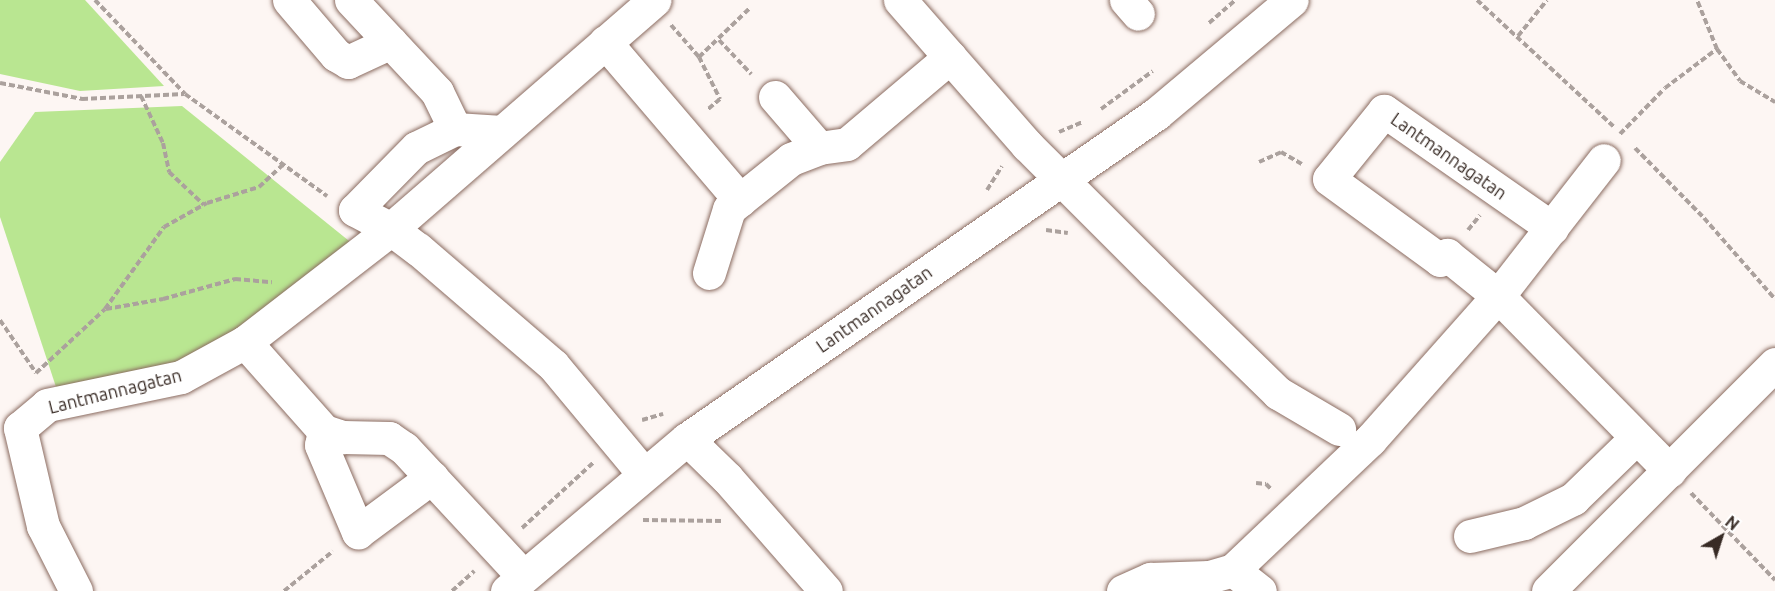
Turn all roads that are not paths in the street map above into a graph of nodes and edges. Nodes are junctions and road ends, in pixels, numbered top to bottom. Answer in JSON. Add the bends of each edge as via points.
{"nodes":[{"id":1,"x":289,"y":0,"type":"edge"},
{"id":2,"x":351,"y":0,"type":"edge"},
{"id":3,"x":900,"y":0,"type":"edge"},
{"id":4,"x":1292,"y":0,"type":"edge"},
{"id":5,"x":653,"y":1,"type":"edge"},
{"id":6,"x":391,"y":42,"type":"junction"},
{"id":7,"x":605,"y":42,"type":"junction"},
{"id":8,"x":950,"y":57,"type":"junction"},
{"id":9,"x":776,"y":97,"type":"road end"},
{"id":10,"x":455,"y":129,"type":"junction"},
{"id":11,"x":502,"y":132,"type":"junction"},
{"id":12,"x":819,"y":148,"type":"junction"},
{"id":13,"x":1604,"y":160,"type":"road end"},
{"id":14,"x":1061,"y":180,"type":"junction"},
{"id":15,"x":740,"y":200,"type":"junction"},
{"id":16,"x":391,"y":228,"type":"junction"},
{"id":17,"x":1552,"y":228,"type":"junction"},
{"id":18,"x":709,"y":273,"type":"dead end"},
{"id":19,"x":1498,"y":296,"type":"junction"},
{"id":20,"x":245,"y":342,"type":"junction"},
{"id":21,"x":1775,"y":364,"type":"edge"},
{"id":22,"x":1340,"y":429,"type":"dead end"},
{"id":23,"x":324,"y":431,"type":"junction"},
{"id":24,"x":10,"y":437,"type":"edge"},
{"id":25,"x":1636,"y":438,"type":"junction"},
{"id":26,"x":687,"y":439,"type":"junction"},
{"id":27,"x":1670,"y":471,"type":"junction"},
{"id":28,"x":643,"y":473,"type":"junction"},
{"id":29,"x":432,"y":477,"type":"junction"},
{"id":30,"x":1470,"y":536,"type":"dead end"},
{"id":31,"x":1233,"y":570,"type":"junction"},
{"id":32,"x":515,"y":584,"type":"edge"},
{"id":33,"x":76,"y":591,"type":"edge"},
{"id":34,"x":826,"y":591,"type":"edge"},
{"id":35,"x":1123,"y":591,"type":"edge"},
{"id":36,"x":1260,"y":591,"type":"edge"},
{"id":37,"x":1548,"y":591,"type":"edge"}],
"edges":[{"from":1,"to":6,"type":"street","via":[[336,55],[348,62]]},
{"from":2,"to":6,"type":"street"},
{"from":3,"to":8,"type":"street"},
{"from":4,"to":14,"type":"street","name":"Lantmannagatan","via":[[1156,114]]},
{"from":5,"to":7,"type":"street","name":"Lantmannagatan"},
{"from":6,"to":10,"type":"street","via":[[437,92]]},
{"from":7,"to":11,"type":"street","name":"Lantmannagatan"},
{"from":7,"to":15,"type":"street"},
{"from":8,"to":12,"type":"street","via":[[847,144]]},
{"from":8,"to":14,"type":"street"},
{"from":9,"to":12,"type":"street"},
{"from":10,"to":11,"type":"street"},
{"from":10,"to":16,"type":"street","via":[[416,148],[355,210]]},
{"from":11,"to":16,"type":"street","name":"Lantmannagatan"},
{"from":12,"to":15,"type":"street","via":[[791,159]]},
{"from":13,"to":17,"type":"street"},
{"from":14,"to":22,"type":"street","via":[[1278,393]]},
{"from":14,"to":26,"type":"street","name":"Lantmannagatan"},
{"from":15,"to":18,"type":"street","via":[[729,209]]},
{"from":16,"to":20,"type":"street","name":"Lantmannagatan"},
{"from":16,"to":28,"type":"street","via":[[553,365]]},
{"from":17,"to":19,"type":"street"},
{"from":17,"to":19,"type":"street","name":"Lantmannagatan","via":[[1384,111],[1329,179],[1440,260],[1447,255]]},
{"from":19,"to":25,"type":"street"},
{"from":19,"to":31,"type":"street","via":[[1370,440]]},
{"from":20,"to":23,"type":"street"},
{"from":20,"to":24,"type":"street","name":"Lantmannagatan","via":[[181,377],[47,405]]},
{"from":21,"to":27,"type":"street"},
{"from":23,"to":29,"type":"street","name":"Lantmannagatan","via":[[343,437],[390,438]]},
{"from":23,"to":29,"type":"street","via":[[321,445],[358,532]]},
{"from":24,"to":33,"type":"street","name":"Lantmannagatan","via":[[43,526]]},
{"from":25,"to":27,"type":"street"},
{"from":25,"to":30,"type":"street","via":[[1573,499],[1524,523]]},
{"from":26,"to":28,"type":"street","name":"Lantmannagatan"},
{"from":26,"to":34,"type":"street","via":[[767,522]]},
{"from":27,"to":37,"type":"street"},
{"from":28,"to":32,"type":"street","name":"Lantmannagatan"},
{"from":29,"to":32,"type":"street","name":"Lantmannagatan"},
{"from":31,"to":35,"type":"street","via":[[1209,577],[1150,579]]},
{"from":31,"to":36,"type":"street"}]}
